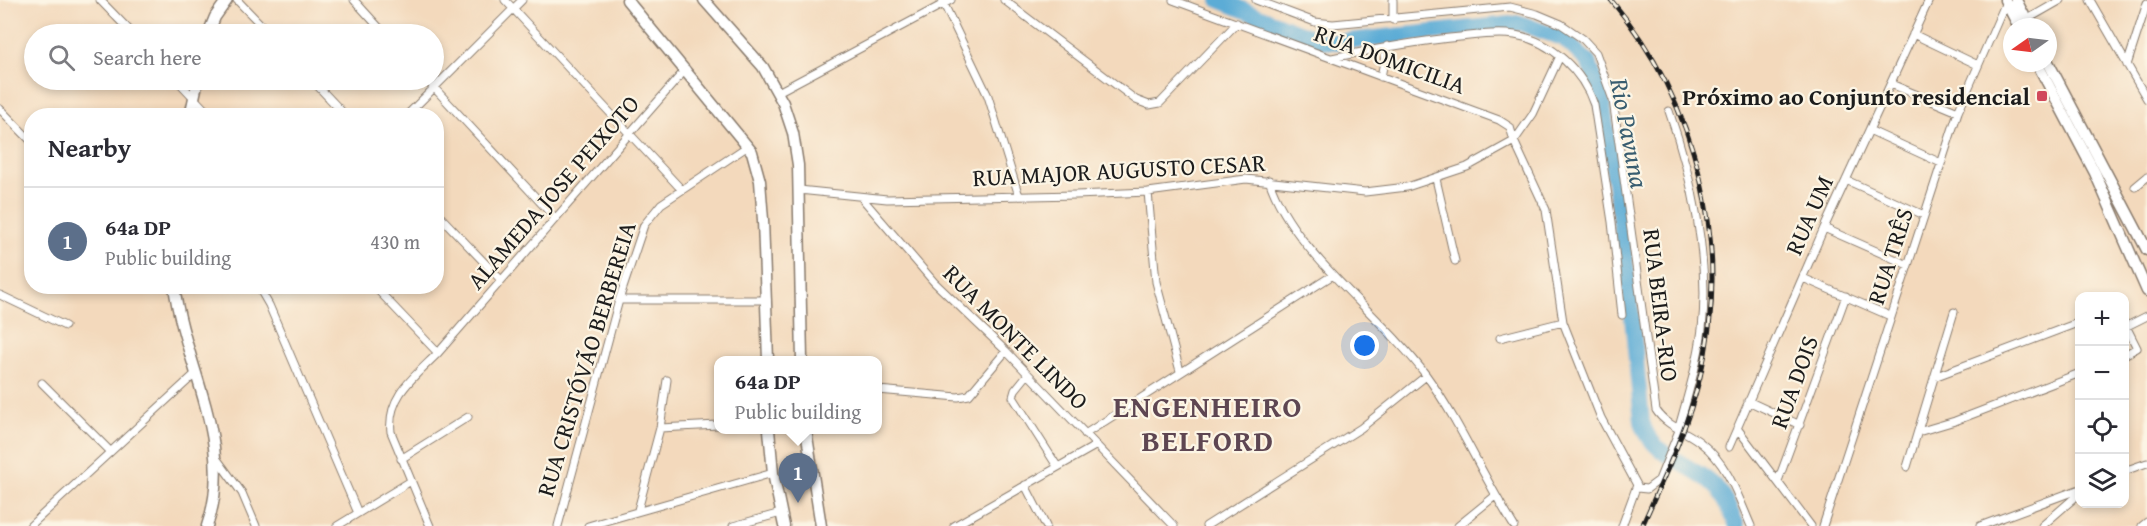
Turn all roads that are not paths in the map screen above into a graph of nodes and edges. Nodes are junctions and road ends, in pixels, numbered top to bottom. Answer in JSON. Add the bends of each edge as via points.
{"nodes":[{"id":1,"x":100,"y":0,"type":"edge"},
{"id":2,"x":227,"y":0,"type":"edge"},
{"id":3,"x":237,"y":0,"type":"edge"},
{"id":4,"x":354,"y":0,"type":"edge"},
{"id":5,"x":505,"y":0,"type":"edge"},
{"id":6,"x":522,"y":0,"type":"edge"},
{"id":7,"x":627,"y":0,"type":"edge"},
{"id":8,"x":704,"y":0,"type":"edge"},
{"id":9,"x":1004,"y":0,"type":"edge"},
{"id":10,"x":1173,"y":0,"type":"edge"},
{"id":11,"x":1256,"y":0,"type":"edge"},
{"id":12,"x":1393,"y":0,"type":"edge"},
{"id":13,"x":1501,"y":0,"type":"edge"},
{"id":14,"x":1929,"y":0,"type":"edge"},
{"id":15,"x":2090,"y":0,"type":"edge"},
{"id":16,"x":946,"y":1,"type":"edge"},
{"id":17,"x":2009,"y":1,"type":"edge"},
{"id":18,"x":2057,"y":1,"type":"edge"},
{"id":19,"x":2147,"y":3,"type":"edge"},
{"id":20,"x":1510,"y":6,"type":"junction"},
{"id":21,"x":514,"y":9,"type":"junction"},
{"id":22,"x":2020,"y":18,"type":"edge"},
{"id":23,"x":2034,"y":18,"type":"edge"},
{"id":24,"x":1392,"y":20,"type":"junction"},
{"id":25,"x":1237,"y":23,"type":"junction"},
{"id":26,"x":123,"y":24,"type":"edge"},
{"id":27,"x":212,"y":24,"type":"edge"},
{"id":28,"x":260,"y":24,"type":"edge"},
{"id":29,"x":376,"y":24,"type":"edge"},
{"id":30,"x":1913,"y":34,"type":"junction"},
{"id":31,"x":1387,"y":46,"type":"junction"},
{"id":32,"x":1560,"y":56,"type":"junction"},
{"id":33,"x":1331,"y":59,"type":"junction"},
{"id":34,"x":1978,"y":65,"type":"junction"},
{"id":35,"x":2127,"y":65,"type":"junction"},
{"id":36,"x":686,"y":69,"type":"junction"},
{"id":37,"x":2042,"y":72,"type":"edge"},
{"id":38,"x":2053,"y":72,"type":"edge"},
{"id":39,"x":1381,"y":77,"type":"junction"},
{"id":40,"x":444,"y":78,"type":"edge"},
{"id":41,"x":1891,"y":84,"type":"junction"},
{"id":42,"x":187,"y":90,"type":"edge"},
{"id":43,"x":196,"y":90,"type":"edge"},
{"id":44,"x":321,"y":90,"type":"edge"},
{"id":45,"x":432,"y":90,"type":"edge"},
{"id":46,"x":436,"y":90,"type":"edge"},
{"id":47,"x":778,"y":92,"type":"junction"},
{"id":48,"x":194,"y":97,"type":"junction"},
{"id":49,"x":2147,"y":99,"type":"edge"},
{"id":50,"x":192,"y":108,"type":"edge"},
{"id":51,"x":204,"y":108,"type":"edge"},
{"id":52,"x":338,"y":108,"type":"edge"},
{"id":53,"x":414,"y":108,"type":"edge"},
{"id":54,"x":0,"y":109,"type":"edge"},
{"id":55,"x":1669,"y":111,"type":"dead end"},
{"id":56,"x":1958,"y":112,"type":"junction"},
{"id":57,"x":1869,"y":130,"type":"junction"},
{"id":58,"x":630,"y":132,"type":"junction"},
{"id":59,"x":24,"y":134,"type":"edge"},
{"id":60,"x":1514,"y":141,"type":"junction"},
{"id":61,"x":748,"y":146,"type":"junction"},
{"id":62,"x":1941,"y":163,"type":"junction"},
{"id":63,"x":2147,"y":177,"type":"edge"},
{"id":64,"x":1436,"y":179,"type":"junction"},
{"id":65,"x":1269,"y":180,"type":"junction"},
{"id":66,"x":1846,"y":180,"type":"junction"},
{"id":67,"x":2135,"y":187,"type":"dead end"},
{"id":68,"x":681,"y":189,"type":"junction"},
{"id":69,"x":799,"y":190,"type":"junction"},
{"id":70,"x":1148,"y":192,"type":"junction"},
{"id":71,"x":861,"y":196,"type":"junction"},
{"id":72,"x":1019,"y":196,"type":"junction"},
{"id":73,"x":1924,"y":214,"type":"junction"},
{"id":74,"x":555,"y":218,"type":"junction"},
{"id":75,"x":444,"y":220,"type":"edge"},
{"id":76,"x":1824,"y":228,"type":"junction"},
{"id":77,"x":2146,"y":247,"type":"edge"},
{"id":78,"x":1455,"y":261,"type":"dead end"},
{"id":79,"x":1908,"y":265,"type":"junction"},
{"id":80,"x":1333,"y":274,"type":"junction"},
{"id":81,"x":1803,"y":278,"type":"junction"},
{"id":82,"x":501,"y":280,"type":"junction"},
{"id":83,"x":2147,"y":291,"type":"edge"},
{"id":84,"x":175,"y":294,"type":"edge"},
{"id":85,"x":263,"y":294,"type":"edge"},
{"id":86,"x":382,"y":294,"type":"edge"},
{"id":87,"x":0,"y":295,"type":"edge"},
{"id":88,"x":1846,"y":296,"type":"junction"},
{"id":89,"x":619,"y":300,"type":"junction"},
{"id":90,"x":767,"y":300,"type":"junction"},
{"id":91,"x":1954,"y":312,"type":"dead end"},
{"id":92,"x":1622,"y":315,"type":"dead end"},
{"id":93,"x":1890,"y":316,"type":"junction"},
{"id":94,"x":2147,"y":316,"type":"edge"},
{"id":95,"x":1563,"y":322,"type":"junction"},
{"id":96,"x":2129,"y":323,"type":"edge"},
{"id":97,"x":2075,"y":324,"type":"edge"},
{"id":98,"x":65,"y":326,"type":"dead end"},
{"id":99,"x":2129,"y":331,"type":"edge"},
{"id":100,"x":1500,"y":338,"type":"dead end"},
{"id":101,"x":1006,"y":351,"type":"junction"},
{"id":102,"x":2129,"y":352,"type":"edge"},
{"id":103,"x":438,"y":353,"type":"junction"},
{"id":104,"x":768,"y":356,"type":"edge"},
{"id":105,"x":802,"y":356,"type":"edge"},
{"id":106,"x":1180,"y":371,"type":"junction"},
{"id":107,"x":195,"y":374,"type":"junction"},
{"id":108,"x":1028,"y":374,"type":"junction"},
{"id":109,"x":2075,"y":375,"type":"edge"},
{"id":110,"x":1426,"y":376,"type":"junction"},
{"id":111,"x":1934,"y":377,"type":"junction"},
{"id":112,"x":667,"y":380,"type":"dead end"},
{"id":113,"x":42,"y":383,"type":"dead end"},
{"id":114,"x":882,"y":390,"type":"edge"},
{"id":115,"x":1748,"y":401,"type":"junction"},
{"id":116,"x":468,"y":417,"type":"dead end"},
{"id":117,"x":714,"y":424,"type":"edge"},
{"id":118,"x":1800,"y":425,"type":"junction"},
{"id":119,"x":660,"y":428,"type":"junction"},
{"id":120,"x":1679,"y":428,"type":"junction"},
{"id":121,"x":1737,"y":428,"type":"junction"},
{"id":122,"x":1918,"y":432,"type":"junction"},
{"id":123,"x":769,"y":434,"type":"edge"},
{"id":124,"x":807,"y":434,"type":"edge"},
{"id":125,"x":1085,"y":434,"type":"junction"},
{"id":126,"x":1095,"y":446,"type":"junction"},
{"id":127,"x":1729,"y":447,"type":"dead end"},
{"id":128,"x":110,"y":451,"type":"junction"},
{"id":129,"x":217,"y":459,"type":"junction"},
{"id":130,"x":400,"y":459,"type":"junction"},
{"id":131,"x":2147,"y":463,"type":"edge"},
{"id":132,"x":1057,"y":466,"type":"junction"},
{"id":133,"x":1907,"y":467,"type":"dead end"},
{"id":134,"x":2129,"y":469,"type":"edge"},
{"id":135,"x":773,"y":473,"type":"junction"},
{"id":136,"x":411,"y":481,"type":"junction"},
{"id":137,"x":1778,"y":481,"type":"junction"},
{"id":138,"x":1025,"y":485,"type":"junction"},
{"id":139,"x":1637,"y":489,"type":"junction"},
{"id":140,"x":2075,"y":492,"type":"edge"},
{"id":141,"x":2075,"y":495,"type":"edge"},
{"id":142,"x":1495,"y":496,"type":"junction"},
{"id":143,"x":638,"y":510,"type":"junction"},
{"id":144,"x":357,"y":513,"type":"junction"},
{"id":145,"x":781,"y":513,"type":"junction"},
{"id":146,"x":2147,"y":522,"type":"edge"},
{"id":147,"x":30,"y":526,"type":"edge"},
{"id":148,"x":207,"y":526,"type":"edge"},
{"id":149,"x":256,"y":526,"type":"edge"},
{"id":150,"x":337,"y":526,"type":"edge"},
{"id":151,"x":430,"y":526,"type":"edge"},
{"id":152,"x":558,"y":526,"type":"edge"},
{"id":153,"x":588,"y":526,"type":"edge"},
{"id":154,"x":733,"y":526,"type":"edge"},
{"id":155,"x":784,"y":526,"type":"edge"},
{"id":156,"x":821,"y":526,"type":"edge"},
{"id":157,"x":954,"y":526,"type":"edge"},
{"id":158,"x":1046,"y":526,"type":"edge"},
{"id":159,"x":1174,"y":526,"type":"edge"},
{"id":160,"x":1206,"y":526,"type":"edge"},
{"id":161,"x":1458,"y":526,"type":"edge"},
{"id":162,"x":1514,"y":526,"type":"edge"},
{"id":163,"x":1622,"y":526,"type":"edge"},
{"id":164,"x":1751,"y":526,"type":"edge"},
{"id":165,"x":1811,"y":526,"type":"edge"},
{"id":166,"x":1823,"y":526,"type":"edge"},
{"id":167,"x":1980,"y":526,"type":"edge"},
{"id":168,"x":2042,"y":526,"type":"edge"},
{"id":169,"x":2142,"y":526,"type":"edge"}],
"edges":[{"from":1,"to":26,"type":"street"},
{"from":2,"to":27,"type":"main road"},
{"from":3,"to":28,"type":"street"},
{"from":4,"to":29,"type":"street"},
{"from":5,"to":21,"type":"street"},
{"from":6,"to":21,"type":"street"},
{"from":7,"to":36,"type":"main road"},
{"from":8,"to":47,"type":"main road","via":[[749,48]]},
{"from":9,"to":25,"type":"street","via":[[1136,100],[1149,105],[1160,103]]},
{"from":10,"to":25,"type":"street","name":"RUA DOMICILIA"},
{"from":11,"to":24,"type":"street","name":"RUA BEIRA-RIO","via":[[1315,22]]},
{"from":12,"to":24,"type":"street"},
{"from":13,"to":20,"type":"street"},
{"from":14,"to":30,"type":"street","name":"RUA UM"},
{"from":15,"to":35,"type":"street"},
{"from":16,"to":47,"type":"street"},
{"from":16,"to":72,"type":"street","via":[[988,96]]},
{"from":17,"to":22,"type":"main road"},
{"from":17,"to":34,"type":"street","name":"RUA TRÊS"},
{"from":18,"to":23,"type":"street"},
{"from":19,"to":35,"type":"street"},
{"from":20,"to":24,"type":"street","name":"RUA BEIRA-RIO"},
{"from":20,"to":120,"type":"street","name":"RUA BEIRA-RIO","via":[[1561,24],[1582,39],[1596,53],[1606,75],[1625,174],[1654,397],[1660,416]]},
{"from":21,"to":40,"type":"street"},
{"from":21,"to":58,"type":"street"},
{"from":25,"to":33,"type":"street","name":"RUA DOMICILIA"},
{"from":30,"to":34,"type":"street"},
{"from":30,"to":41,"type":"street","name":"RUA UM"},
{"from":31,"to":32,"type":"street","via":[[1488,34],[1516,35]]},
{"from":31,"to":33,"type":"street"},
{"from":31,"to":39,"type":"street"},
{"from":32,"to":60,"type":"street","name":"RUA MAJOR AUGUSTO CESAR","via":[[1533,114]]},
{"from":32,"to":92,"type":"street","via":[[1579,74],[1594,105]]},
{"from":33,"to":39,"type":"street","name":"RUA DOMICILIA"},
{"from":34,"to":56,"type":"street","name":"RUA TRÊS"},
{"from":35,"to":49,"type":"street"},
{"from":36,"to":58,"type":"street","name":"ALAMEDA JOSE PEIXOTO"},
{"from":36,"to":61,"type":"main road"},
{"from":37,"to":83,"type":"main road","via":[[2094,173]]},
{"from":38,"to":77,"type":"main road"},
{"from":39,"to":60,"type":"street","name":"RUA DOMICILIA","via":[[1499,120],[1513,130]]},
{"from":41,"to":56,"type":"street"},
{"from":41,"to":57,"type":"street","name":"RUA UM"},
{"from":42,"to":48,"type":"street"},
{"from":43,"to":48,"type":"main road"},
{"from":44,"to":52,"type":"street"},
{"from":45,"to":53,"type":"street"},
{"from":46,"to":74,"type":"street"},
{"from":47,"to":69,"type":"main road","via":[[797,149]]},
{"from":48,"to":50,"type":"main road"},
{"from":48,"to":51,"type":"street"},
{"from":54,"to":59,"type":"street"},
{"from":55,"to":120,"type":"street","via":[[1690,183],[1700,244],[1703,301],[1698,359]]},
{"from":56,"to":62,"type":"street","name":"RUA TRÊS"},
{"from":57,"to":62,"type":"street"},
{"from":57,"to":66,"type":"street","name":"RUA UM"},
{"from":58,"to":68,"type":"street"},
{"from":58,"to":74,"type":"street","name":"ALAMEDA JOSE PEIXOTO"},
{"from":60,"to":64,"type":"street","name":"RUA MAJOR AUGUSTO CESAR"},
{"from":60,"to":95,"type":"street","name":"RUA DOMICILIA","via":[[1546,210]]},
{"from":61,"to":68,"type":"street","name":"RUA CRISTÓVÃO BERBEREIA"},
{"from":61,"to":90,"type":"main road","via":[[760,181]]},
{"from":62,"to":73,"type":"street","name":"RUA TRÊS"},
{"from":63,"to":67,"type":"street"},
{"from":64,"to":65,"type":"street","name":"RUA MAJOR AUGUSTO CESAR","via":[[1365,192]]},
{"from":64,"to":78,"type":"street"},
{"from":65,"to":70,"type":"street","name":"RUA MAJOR AUGUSTO CESAR","via":[[1234,180]]},
{"from":65,"to":80,"type":"street","via":[[1284,212]]},
{"from":66,"to":73,"type":"street"},
{"from":66,"to":76,"type":"street","name":"RUA UM"},
{"from":68,"to":89,"type":"street","name":"RUA CRISTÓVÃO BERBEREIA","via":[[660,204],[644,225]]},
{"from":69,"to":71,"type":"street","name":"RUA MAJOR AUGUSTO CESAR"},
{"from":69,"to":105,"type":"main road"},
{"from":70,"to":72,"type":"street","name":"RUA MAJOR AUGUSTO CESAR"},
{"from":70,"to":106,"type":"street","via":[[1156,282]]},
{"from":71,"to":72,"type":"street","name":"RUA MAJOR AUGUSTO CESAR"},
{"from":71,"to":101,"type":"street","name":"RUA MONTE LINDO","via":[[934,282]]},
{"from":73,"to":79,"type":"street","name":"RUA TRÊS"},
{"from":74,"to":82,"type":"street","name":"ALAMEDA JOSE PEIXOTO"},
{"from":75,"to":82,"type":"street"},
{"from":76,"to":79,"type":"street"},
{"from":76,"to":81,"type":"street","name":"RUA UM"},
{"from":79,"to":93,"type":"street","name":"RUA TRÊS"},
{"from":80,"to":106,"type":"street"},
{"from":80,"to":110,"type":"street"},
{"from":81,"to":88,"type":"street"},
{"from":81,"to":115,"type":"street","name":"RUA UM"},
{"from":82,"to":103,"type":"street","name":"ALAMEDA JOSE PEIXOTO"},
{"from":84,"to":107,"type":"main road"},
{"from":85,"to":144,"type":"street"},
{"from":86,"to":103,"type":"street"},
{"from":87,"to":98,"type":"street"},
{"from":88,"to":93,"type":"street"},
{"from":88,"to":118,"type":"street","name":"RUA DOIS"},
{"from":89,"to":90,"type":"street"},
{"from":89,"to":152,"type":"street","name":"RUA CRISTÓVÃO BERBEREIA"},
{"from":90,"to":104,"type":"main road"},
{"from":91,"to":111,"type":"street"},
{"from":93,"to":166,"type":"street","name":"RUA TRÊS"},
{"from":94,"to":96,"type":"street"},
{"from":95,"to":100,"type":"street"},
{"from":95,"to":139,"type":"street","name":"RUA DOMICILIA","via":[[1600,418]]},
{"from":97,"to":111,"type":"street"},
{"from":99,"to":102,"type":"street","via":[[2137,348]]},
{"from":101,"to":108,"type":"street","name":"RUA MONTE LINDO"},
{"from":101,"to":114,"type":"street","via":[[969,395]]},
{"from":103,"to":130,"type":"street","name":"ALAMEDA JOSE PEIXOTO","via":[[397,395],[392,407],[391,432]]},
{"from":106,"to":125,"type":"street"},
{"from":107,"to":128,"type":"street"},
{"from":107,"to":129,"type":"main road"},
{"from":108,"to":125,"type":"street","name":"RUA MONTE LINDO"},
{"from":108,"to":132,"type":"street","via":[[1012,397]]},
{"from":109,"to":122,"type":"street"},
{"from":110,"to":142,"type":"street"},
{"from":110,"to":160,"type":"street","via":[[1361,428]]},
{"from":111,"to":122,"type":"street"},
{"from":112,"to":119,"type":"street"},
{"from":113,"to":128,"type":"street"},
{"from":115,"to":118,"type":"street"},
{"from":115,"to":121,"type":"street","name":"RUA UM"},
{"from":116,"to":130,"type":"street"},
{"from":117,"to":119,"type":"street"},
{"from":118,"to":137,"type":"street","name":"RUA DOIS"},
{"from":119,"to":143,"type":"street"},
{"from":120,"to":139,"type":"street","via":[[1654,485]]},
{"from":120,"to":164,"type":"street","name":"RUA BEIRA-RIO","via":[[1722,465]]},
{"from":121,"to":127,"type":"street","name":"RUA UM"},
{"from":121,"to":137,"type":"street"},
{"from":122,"to":133,"type":"street"},
{"from":123,"to":135,"type":"main road"},
{"from":124,"to":156,"type":"main road"},
{"from":125,"to":126,"type":"street","name":"RUA MONTE LINDO"},
{"from":126,"to":132,"type":"street"},
{"from":126,"to":159,"type":"street","name":"RUA MONTE LINDO"},
{"from":128,"to":147,"type":"street"},
{"from":129,"to":148,"type":"main road","via":[[215,495]]},
{"from":129,"to":149,"type":"street","via":[[242,493]]},
{"from":130,"to":136,"type":"street","name":"ALAMEDA JOSE PEIXOTO"},
{"from":131,"to":134,"type":"street"},
{"from":132,"to":138,"type":"street"},
{"from":135,"to":143,"type":"street"},
{"from":135,"to":145,"type":"main road"},
{"from":136,"to":144,"type":"street"},
{"from":136,"to":151,"type":"street","name":"ALAMEDA JOSE PEIXOTO"},
{"from":137,"to":165,"type":"street"},
{"from":138,"to":157,"type":"street"},
{"from":138,"to":158,"type":"street"},
{"from":139,"to":163,"type":"street"},
{"from":140,"to":167,"type":"street"},
{"from":141,"to":168,"type":"street"},
{"from":142,"to":161,"type":"street"},
{"from":142,"to":162,"type":"street"},
{"from":143,"to":153,"type":"street"},
{"from":144,"to":150,"type":"street"},
{"from":145,"to":154,"type":"street"},
{"from":145,"to":155,"type":"main road"},
{"from":146,"to":169,"type":"street"}]}
